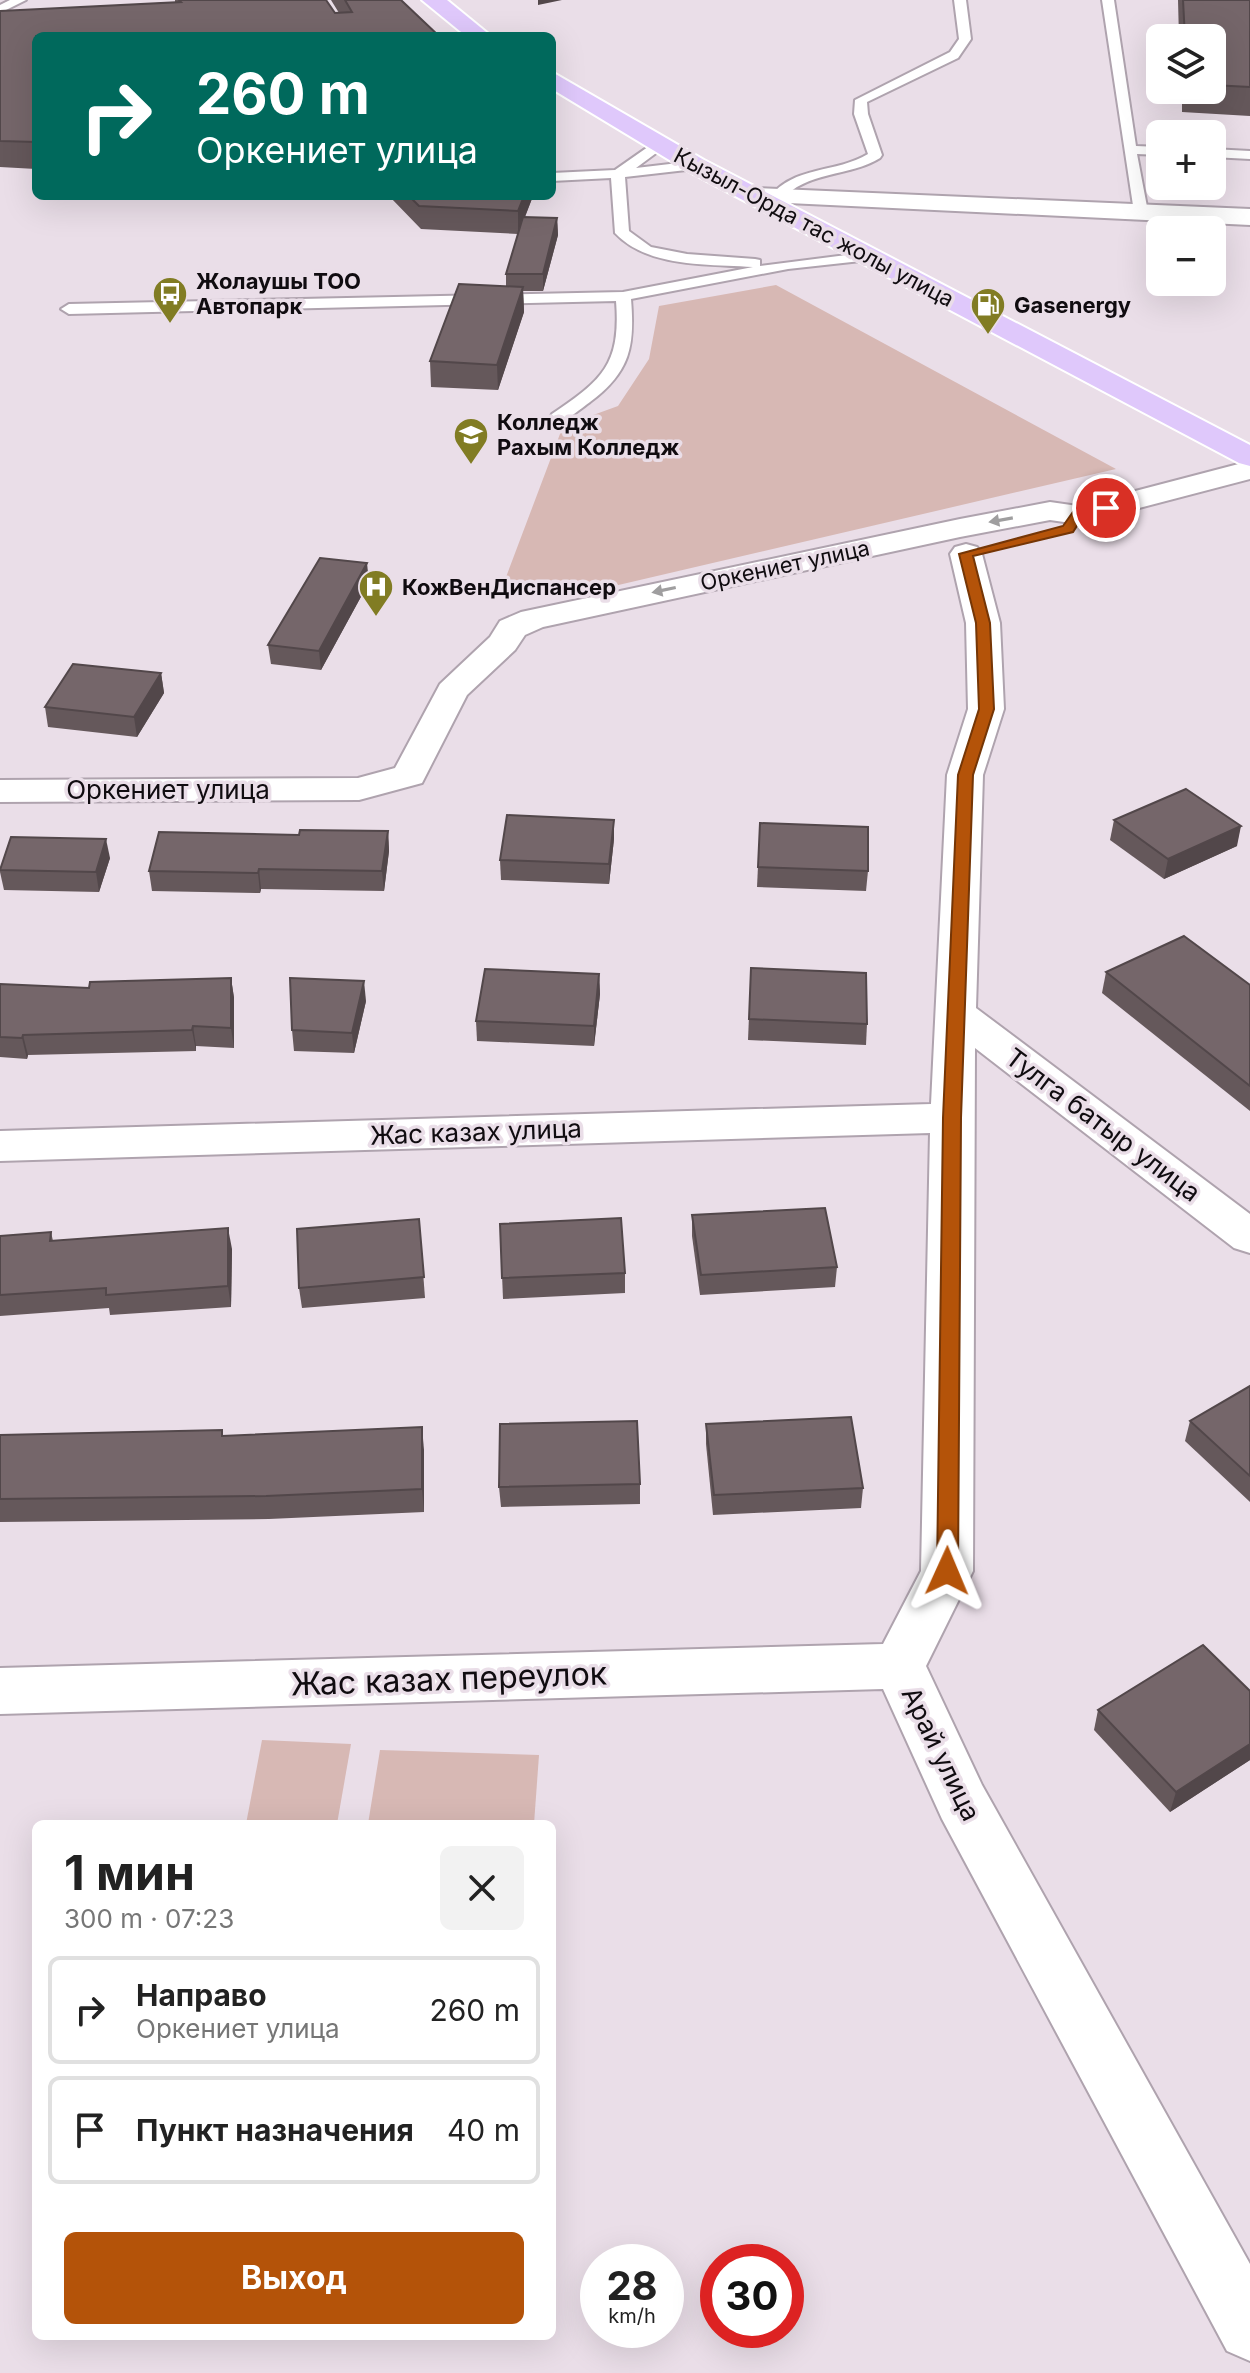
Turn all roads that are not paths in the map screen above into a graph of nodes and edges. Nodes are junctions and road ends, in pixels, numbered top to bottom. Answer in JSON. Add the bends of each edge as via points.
{"nodes":[{"id":1,"x":20,"y":0,"type":"edge"},
{"id":2,"x":433,"y":0,"type":"edge"},
{"id":3,"x":960,"y":0,"type":"edge"},
{"id":4,"x":1108,"y":0,"type":"edge"},
{"id":5,"x":0,"y":9,"type":"edge"},
{"id":6,"x":475,"y":32,"type":"edge"},
{"id":7,"x":556,"y":81,"type":"edge"},
{"id":8,"x":660,"y":145,"type":"junction"},
{"id":9,"x":1130,"y":150,"type":"junction"},
{"id":10,"x":1146,"y":151,"type":"edge"},
{"id":11,"x":1226,"y":154,"type":"edge"},
{"id":12,"x":1250,"y":155,"type":"edge"},
{"id":13,"x":695,"y":165,"type":"junction"},
{"id":14,"x":618,"y":174,"type":"junction"},
{"id":15,"x":559,"y":177,"type":"edge"},
{"id":16,"x":766,"y":197,"type":"junction"},
{"id":17,"x":1141,"y":212,"type":"junction"},
{"id":18,"x":1250,"y":217,"type":"edge"},
{"id":19,"x":870,"y":256,"type":"junction"},
{"id":20,"x":788,"y":265,"type":"junction"},
{"id":21,"x":623,"y":296,"type":"junction"},
{"id":22,"x":69,"y":309,"type":"dead end"},
{"id":23,"x":558,"y":417,"type":"dead end"},
{"id":24,"x":1250,"y":457,"type":"edge"},
{"id":25,"x":1250,"y":470,"type":"edge"},
{"id":26,"x":1078,"y":515,"type":"junction"},
{"id":27,"x":966,"y":554,"type":"junction"},
{"id":28,"x":503,"y":643,"type":"junction"},
{"id":29,"x":0,"y":791,"type":"edge"},
{"id":30,"x":956,"y":1013,"type":"junction"},
{"id":31,"x":952,"y":1118,"type":"junction"},
{"id":32,"x":0,"y":1146,"type":"edge"},
{"id":33,"x":1250,"y":1237,"type":"edge"},
{"id":34,"x":899,"y":1666,"type":"junction"},
{"id":35,"x":0,"y":1691,"type":"edge"},
{"id":36,"x":1250,"y":2328,"type":"edge"}],
"edges":[{"from":1,"to":5,"type":"lane"},
{"from":2,"to":6,"type":"main road"},
{"from":3,"to":16,"type":"lane","via":[[965,39],[954,55],[861,100],[875,155],[839,171],[797,180]]},
{"from":4,"to":9,"type":"lane"},
{"from":7,"to":8,"type":"main road","name":"Кызыл-Орда тас жолы улица"},
{"from":8,"to":13,"type":"main road","name":"Кызыл-Орда тас жолы улица"},
{"from":8,"to":14,"type":"lane"},
{"from":9,"to":10,"type":"lane"},
{"from":9,"to":17,"type":"lane"},
{"from":11,"to":12,"type":"lane"},
{"from":13,"to":14,"type":"lane"},
{"from":13,"to":16,"type":"main road","name":"Кызыл-Орда тас жолы улица"},
{"from":14,"to":15,"type":"lane"},
{"from":14,"to":20,"type":"lane","via":[[622,233],[646,250]]},
{"from":16,"to":17,"type":"street"},
{"from":16,"to":19,"type":"main road","name":"Кызыл-Орда тас жолы улица"},
{"from":17,"to":18,"type":"street"},
{"from":19,"to":20,"type":"lane"},
{"from":19,"to":24,"type":"main road","name":"Кызыл-Орда тас жолы улица"},
{"from":20,"to":21,"type":"lane"},
{"from":21,"to":22,"type":"lane"},
{"from":21,"to":23,"type":"lane","via":[[627,329],[618,369]]},
{"from":25,"to":26,"type":"street","name":"Оркениет улица"},
{"from":26,"to":27,"type":"street","name":"Оркениет улица","via":[[1068,529]]},
{"from":26,"to":28,"type":"street","name":"Оркениет улица","one_way":true,"via":[[1050,511],[551,614],[512,628]]},
{"from":27,"to":28,"type":"street","name":"Оркениет улица","via":[[620,627]]},
{"from":27,"to":30,"type":"street","name":"Арай улица","via":[[983,623],[986,709],[965,775]]},
{"from":28,"to":29,"type":"street","name":"Оркениет улица","via":[[452,691],[409,775],[383,785]]},
{"from":30,"to":31,"type":"street","name":"Арай улица"},
{"from":30,"to":33,"type":"street","name":"Тулга батыр улица"},
{"from":31,"to":32,"type":"street","name":"Жас казах улица"},
{"from":31,"to":34,"type":"street","name":"Арай улица","via":[[947,1571]]},
{"from":34,"to":35,"type":"street","name":"Жас казах переулок"},
{"from":34,"to":36,"type":"street","name":"Арай улица","via":[[962,1802]]}]}
